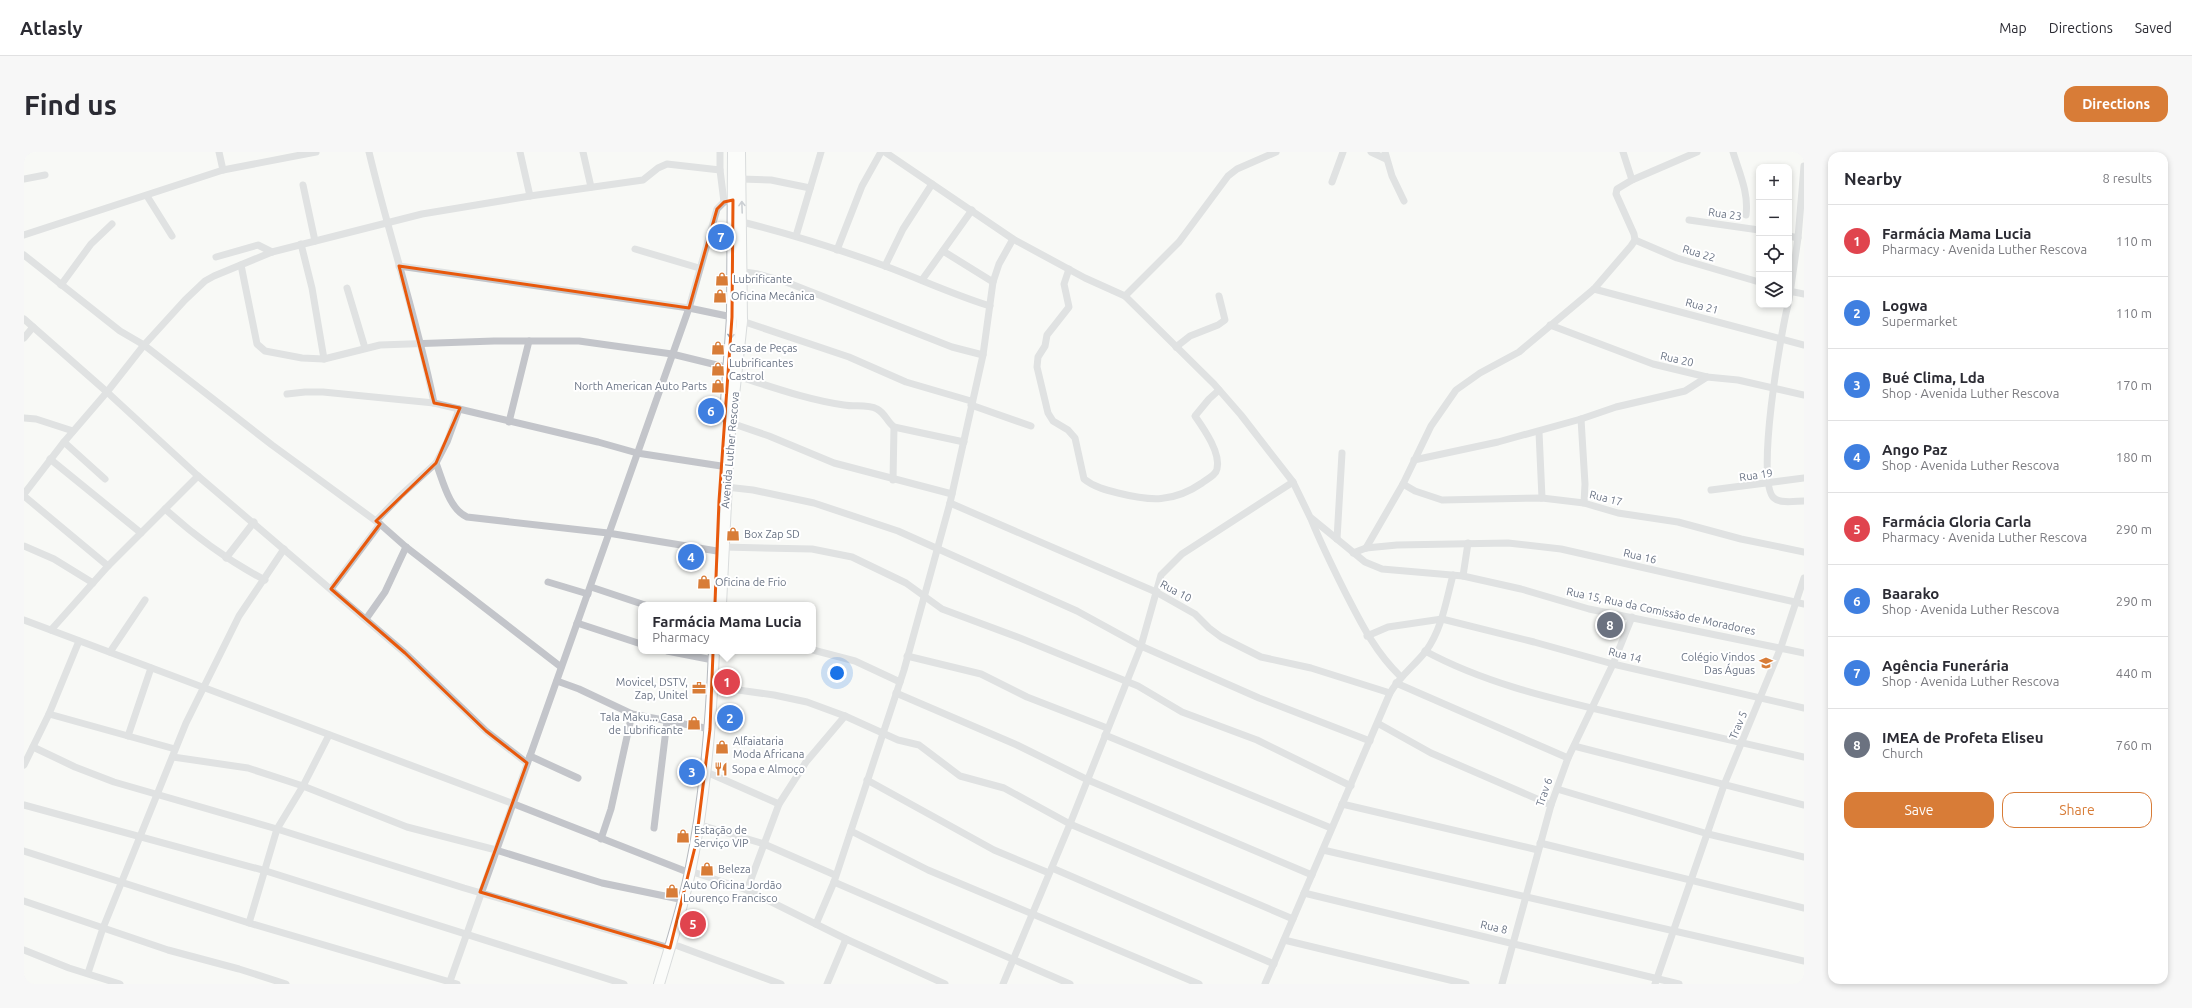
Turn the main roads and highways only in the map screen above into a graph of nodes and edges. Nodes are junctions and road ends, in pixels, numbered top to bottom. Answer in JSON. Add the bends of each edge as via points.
{"nodes":[{"id":1,"x":733,"y":152,"type":"edge"},
{"id":2,"x":740,"y":152,"type":"edge"},
{"id":3,"x":737,"y":271,"type":"junction"},
{"id":4,"x":720,"y":549,"type":"junction"},
{"id":5,"x":716,"y":602,"type":"edge"},
{"id":6,"x":721,"y":602,"type":"edge"},
{"id":7,"x":715,"y":654,"type":"edge"},
{"id":8,"x":693,"y":873,"type":"junction"},
{"id":9,"x":674,"y":947,"type":"junction"},
{"id":10,"x":659,"y":984,"type":"edge"},
{"id":11,"x":666,"y":984,"type":"edge"}],
"edges":[{"from":1,"to":3,"type":"main road","name":"Avenida Luther Rescova","via":[[728,201]]},
{"from":3,"to":2,"type":"main road","name":"Avenida Luther Rescova","one_way":true,"via":[[742,222]]},
{"from":3,"to":4,"type":"main road","name":"Avenida Luther Rescova","one_way":true,"via":[[721,466]]},
{"from":3,"to":4,"type":"main road","name":"Avenida Luther Rescova","via":[[742,321]]},
{"from":4,"to":5,"type":"main road","name":"Avenida Luther Rescova"},
{"from":4,"to":6,"type":"main road","name":"Avenida Luther Rescova"},
{"from":7,"to":8,"type":"main road","via":[[710,729]]},
{"from":7,"to":8,"type":"main road","via":[[717,687],[711,774],[704,826]]},
{"from":8,"to":9,"type":"main road"},
{"from":8,"to":9,"type":"main road","via":[[684,900]]},
{"from":9,"to":10,"type":"main road"},
{"from":9,"to":11,"type":"main road"}]}
